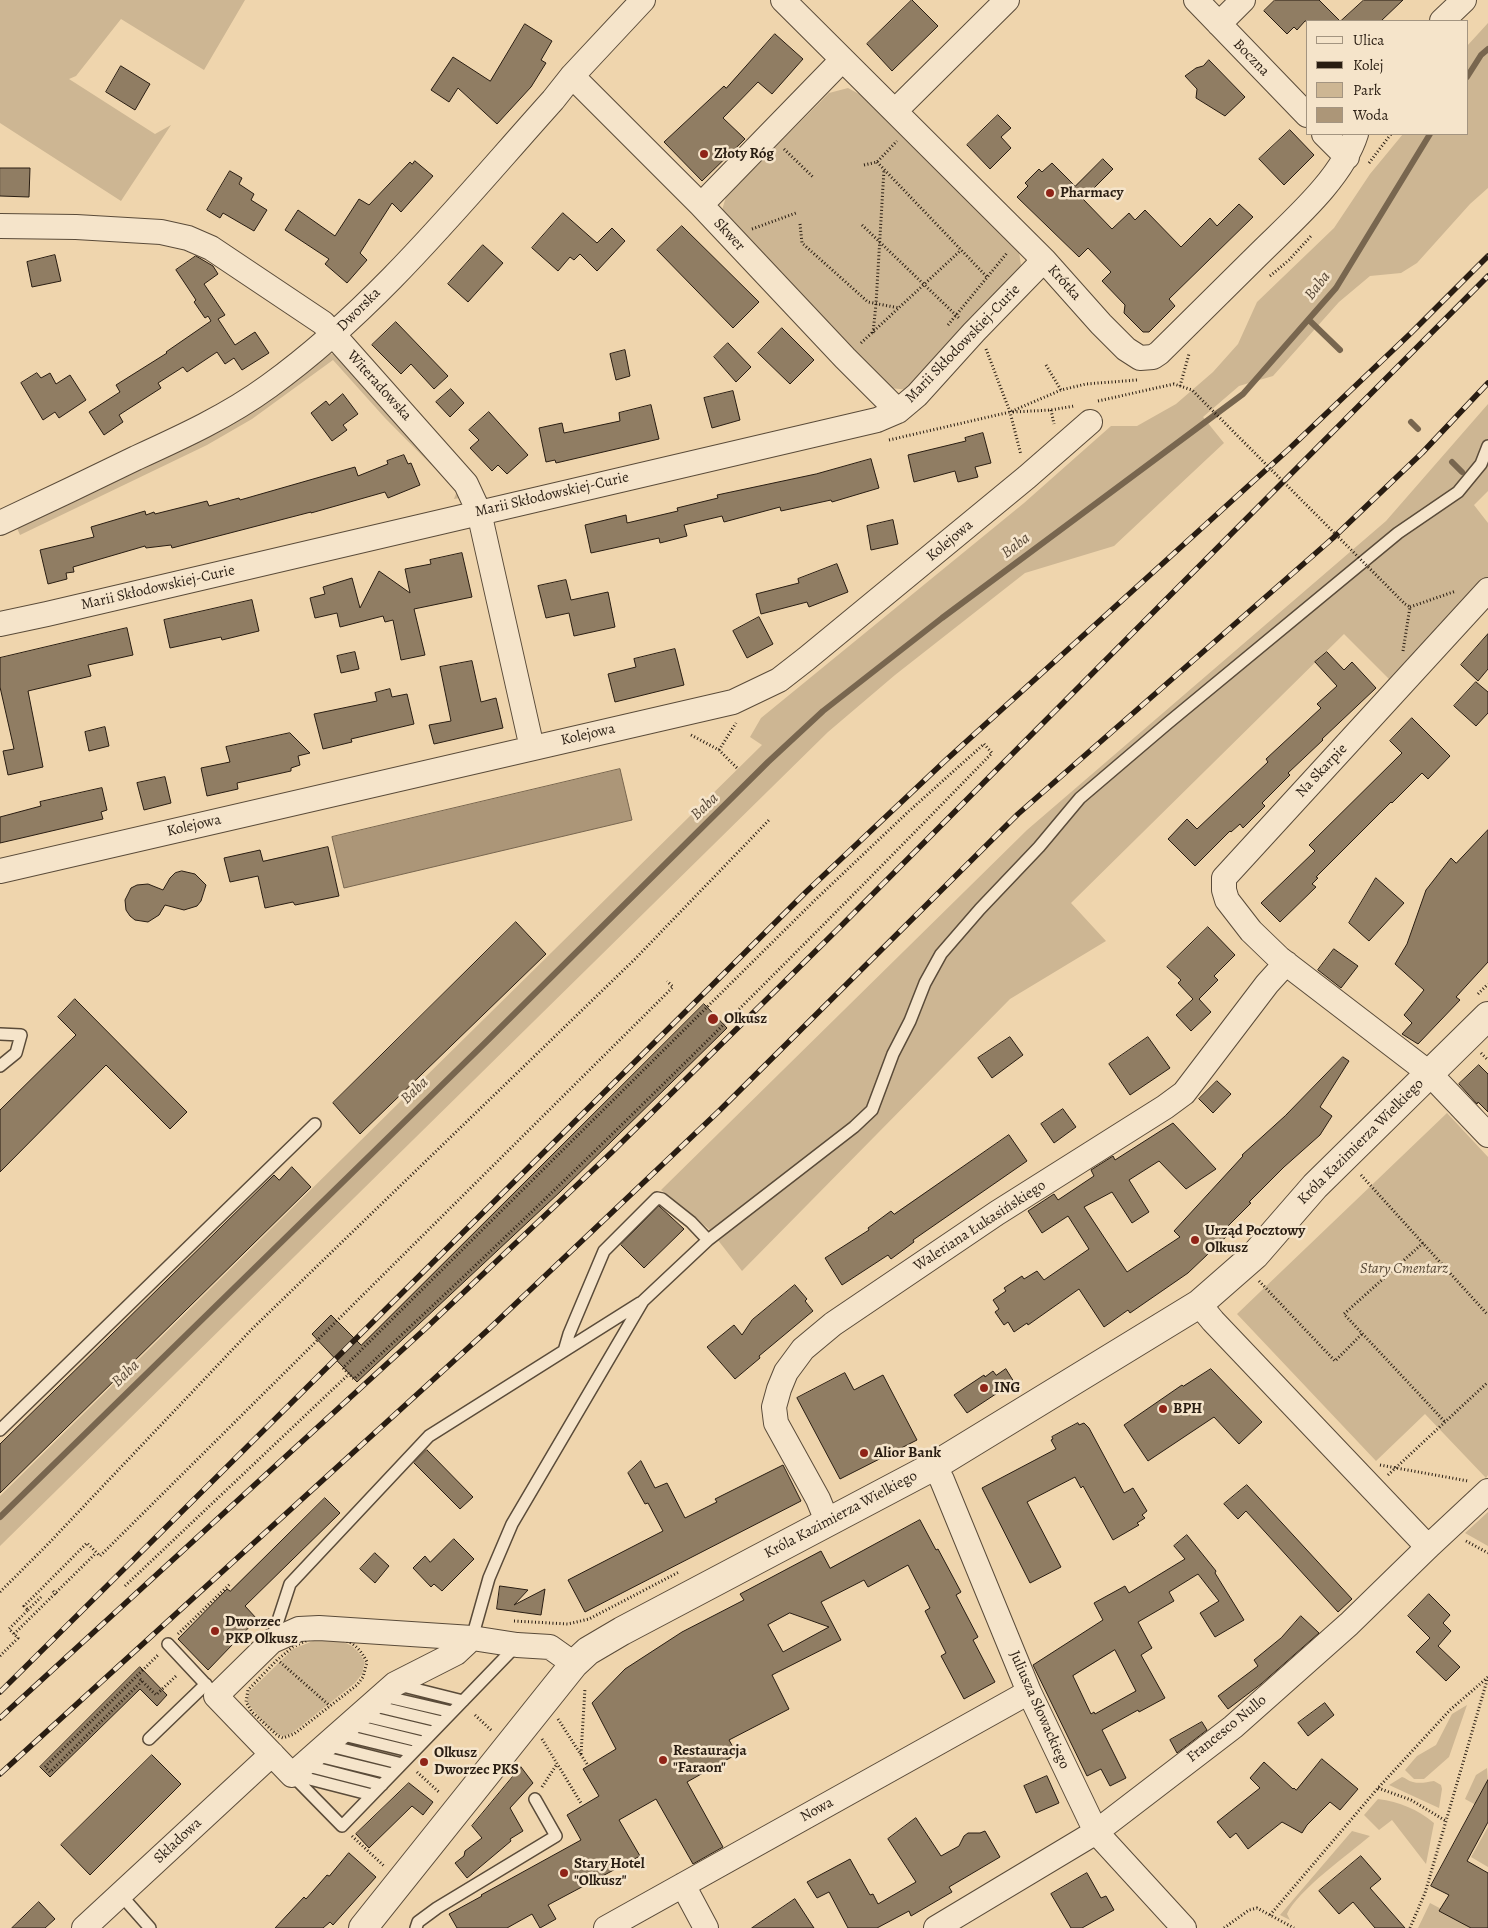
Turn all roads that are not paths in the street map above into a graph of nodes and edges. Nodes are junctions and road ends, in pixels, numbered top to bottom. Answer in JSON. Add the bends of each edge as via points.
{"nodes":[{"id":1,"x":643,"y":0,"type":"edge"},
{"id":2,"x":783,"y":0,"type":"edge"},
{"id":3,"x":1007,"y":0,"type":"edge"},
{"id":4,"x":1196,"y":0,"type":"edge"},
{"id":5,"x":1243,"y":0,"type":"edge"},
{"id":6,"x":1464,"y":0,"type":"edge"},
{"id":7,"x":1443,"y":20,"type":"edge"},
{"id":8,"x":1219,"y":24,"type":"junction"},
{"id":9,"x":842,"y":60,"type":"junction"},
{"id":10,"x":572,"y":76,"type":"junction"},
{"id":11,"x":1306,"y":114,"type":"edge"},
{"id":12,"x":903,"y":119,"type":"junction"},
{"id":13,"x":1325,"y":135,"type":"edge"},
{"id":14,"x":1356,"y":135,"type":"edge"},
{"id":15,"x":1347,"y":157,"type":"junction"},
{"id":16,"x":701,"y":205,"type":"junction"},
{"id":17,"x":0,"y":226,"type":"edge"},
{"id":18,"x":1044,"y":260,"type":"junction"},
{"id":19,"x":334,"y":335,"type":"junction"},
{"id":20,"x":898,"y":411,"type":"junction"},
{"id":21,"x":1094,"y":411,"type":"road end"},
{"id":22,"x":1488,"y":446,"type":"edge"},
{"id":23,"x":479,"y":512,"type":"junction"},
{"id":24,"x":0,"y":523,"type":"edge"},
{"id":25,"x":1488,"y":590,"type":"edge"},
{"id":26,"x":0,"y":624,"type":"edge"},
{"id":27,"x":532,"y":748,"type":"junction"},
{"id":28,"x":0,"y":871,"type":"edge"},
{"id":29,"x":1282,"y":960,"type":"junction"},
{"id":30,"x":1488,"y":1016,"type":"edge"},
{"id":31,"x":0,"y":1034,"type":"edge"},
{"id":32,"x":0,"y":1066,"type":"edge"},
{"id":33,"x":1428,"y":1073,"type":"junction"},
{"id":34,"x":315,"y":1124,"type":"dead end"},
{"id":35,"x":1488,"y":1135,"type":"edge"},
{"id":36,"x":708,"y":1240,"type":"junction"},
{"id":37,"x":643,"y":1302,"type":"junction"},
{"id":38,"x":1199,"y":1304,"type":"junction"},
{"id":39,"x":564,"y":1351,"type":"junction"},
{"id":40,"x":0,"y":1430,"type":"edge"},
{"id":41,"x":934,"y":1466,"type":"junction"},
{"id":42,"x":1479,"y":1486,"type":"edge"},
{"id":43,"x":827,"y":1521,"type":"junction"},
{"id":44,"x":1428,"y":1547,"type":"junction"},
{"id":45,"x":472,"y":1638,"type":"junction"},
{"id":46,"x":168,"y":1644,"type":"road end"},
{"id":47,"x":517,"y":1645,"type":"junction"},
{"id":48,"x":274,"y":1650,"type":"junction"},
{"id":49,"x":580,"y":1674,"type":"junction"},
{"id":50,"x":211,"y":1690,"type":"junction"},
{"id":51,"x":1029,"y":1692,"type":"junction"},
{"id":52,"x":463,"y":1701,"type":"junction"},
{"id":53,"x":452,"y":1712,"type":"junction"},
{"id":54,"x":442,"y":1722,"type":"junction"},
{"id":55,"x":343,"y":1730,"type":"junction"},
{"id":56,"x":432,"y":1732,"type":"junction"},
{"id":57,"x":149,"y":1739,"type":"dead end"},
{"id":58,"x":422,"y":1742,"type":"junction"},
{"id":59,"x":413,"y":1752,"type":"junction"},
{"id":60,"x":272,"y":1754,"type":"junction"},
{"id":61,"x":402,"y":1764,"type":"junction"},
{"id":62,"x":392,"y":1774,"type":"junction"},
{"id":63,"x":382,"y":1785,"type":"junction"},
{"id":64,"x":372,"y":1795,"type":"junction"},
{"id":65,"x":535,"y":1798,"type":"road end"},
{"id":66,"x":1096,"y":1832,"type":"junction"},
{"id":67,"x":683,"y":1885,"type":"junction"},
{"id":68,"x":120,"y":1894,"type":"junction"},
{"id":69,"x":84,"y":1928,"type":"edge"},
{"id":70,"x":150,"y":1928,"type":"edge"},
{"id":71,"x":363,"y":1928,"type":"edge"},
{"id":72,"x":416,"y":1928,"type":"edge"},
{"id":73,"x":606,"y":1928,"type":"edge"},
{"id":74,"x":706,"y":1928,"type":"edge"},
{"id":75,"x":936,"y":1928,"type":"edge"},
{"id":76,"x":1184,"y":1928,"type":"edge"}],
"edges":[{"from":1,"to":10,"type":"street","name":"Dworska"},
{"from":2,"to":9,"type":"street","name":"Krótka"},
{"from":3,"to":12,"type":"street"},
{"from":4,"to":8,"type":"street","name":"Boczna"},
{"from":5,"to":8,"type":"street"},
{"from":6,"to":7,"type":"street"},
{"from":8,"to":11,"type":"street","name":"Boczna"},
{"from":9,"to":12,"type":"street","name":"Krótka"},
{"from":9,"to":16,"type":"street","name":"Skwer"},
{"from":10,"to":16,"type":"street"},
{"from":10,"to":19,"type":"street","name":"Dworska","via":[[415,253]]},
{"from":12,"to":18,"type":"street","name":"Krótka"},
{"from":13,"to":15,"type":"street"},
{"from":14,"to":15,"type":"street","name":"Krótka"},
{"from":15,"to":18,"type":"street","name":"Krótka","via":[[1297,216],[1153,357],[1140,358],[1126,349]]},
{"from":16,"to":20,"type":"street","name":"Skwer"},
{"from":17,"to":19,"type":"street","name":"Witeradowska","via":[[161,232],[188,238],[248,271],[323,323]]},
{"from":18,"to":20,"type":"street","name":"Marii Skłodowskiej-Curie","via":[[917,395]]},
{"from":19,"to":23,"type":"street","name":"Witeradowska","via":[[466,484]]},
{"from":19,"to":24,"type":"street","name":"Dworska","via":[[268,386],[217,419]]},
{"from":20,"to":23,"type":"street","name":"Marii Skłodowskiej-Curie","via":[[853,426]]},
{"from":21,"to":27,"type":"street","name":"Kolejowa","via":[[1027,477],[779,680],[733,702]]},
{"from":22,"to":36,"type":"lane","via":[[1481,464],[1458,492],[1398,534],[1080,798],[941,954],[893,1054],[872,1110],[854,1128]]},
{"from":23,"to":26,"type":"street","name":"Marii Skłodowskiej-Curie"},
{"from":23,"to":27,"type":"street","name":"Witeradowska"},
{"from":25,"to":29,"type":"street","name":"Na Skarpie","via":[[1224,878],[1227,900],[1251,931]]},
{"from":27,"to":28,"type":"street","name":"Kolejowa"},
{"from":29,"to":33,"type":"street"},
{"from":29,"to":43,"type":"street","name":"Waleriana Łukasińskiego","via":[[1184,1093],[833,1324],[803,1349],[786,1372],[779,1389],[774,1407],[776,1423]]},
{"from":30,"to":33,"type":"street","name":"Króla Kazimierza Wielkiego"},
{"from":31,"to":32,"type":"lane","via":[[21,1035],[16,1053]]},
{"from":33,"to":35,"type":"street"},
{"from":33,"to":38,"type":"street","name":"Króla Kazimierza Wielkiego","via":[[1315,1186],[1255,1255]]},
{"from":34,"to":40,"type":"lane"},
{"from":36,"to":37,"type":"lane"},
{"from":36,"to":39,"type":"lane","via":[[691,1222],[657,1198],[604,1251]]},
{"from":37,"to":39,"type":"lane"},
{"from":37,"to":45,"type":"lane","via":[[512,1524],[489,1578]]},
{"from":38,"to":41,"type":"street","name":"Króla Kazimierza Wielkiego"},
{"from":38,"to":44,"type":"street"},
{"from":39,"to":48,"type":"lane","via":[[429,1436],[290,1584]]},
{"from":41,"to":43,"type":"street","name":"Króla Kazimierza Wielkiego"},
{"from":41,"to":51,"type":"street","name":"Juliusza Słowackiego"},
{"from":42,"to":44,"type":"street","name":"Francesco Nullo"},
{"from":43,"to":49,"type":"street","name":"Króla Kazimierza Wielkiego","via":[[588,1652]]},
{"from":44,"to":66,"type":"street","name":"Francesco Nullo","via":[[1349,1624],[1233,1727]]},
{"from":45,"to":47,"type":"street"},
{"from":45,"to":48,"type":"street","via":[[299,1629]]},
{"from":45,"to":55,"type":"street","via":[[456,1653]]},
{"from":46,"to":50,"type":"lane"},
{"from":47,"to":49,"type":"street","via":[[550,1647]]},
{"from":47,"to":52,"type":"lane"},
{"from":48,"to":50,"type":"street"},
{"from":49,"to":71,"type":"street","name":"Króla Kazimierza Wielkiego"},
{"from":50,"to":57,"type":"lane"},
{"from":50,"to":60,"type":"street"},
{"from":51,"to":66,"type":"street","name":"Juliusza Słowackiego"},
{"from":51,"to":67,"type":"street","name":"Nowa"},
{"from":52,"to":53,"type":"lane"},
{"from":52,"to":55,"type":"lane"},
{"from":53,"to":54,"type":"lane"},
{"from":53,"to":55,"type":"lane"},
{"from":54,"to":55,"type":"lane"},
{"from":54,"to":56,"type":"lane"},
{"from":55,"to":56,"type":"lane"},
{"from":55,"to":58,"type":"lane"},
{"from":55,"to":59,"type":"lane"},
{"from":55,"to":60,"type":"street"},
{"from":55,"to":61,"type":"lane"},
{"from":55,"to":62,"type":"lane"},
{"from":55,"to":63,"type":"lane"},
{"from":55,"to":64,"type":"lane"},
{"from":55,"to":64,"type":"lane","via":[[342,1826]]},
{"from":56,"to":58,"type":"lane"},
{"from":58,"to":59,"type":"lane"},
{"from":59,"to":61,"type":"lane"},
{"from":60,"to":68,"type":"street","name":"Składowa"},
{"from":61,"to":62,"type":"lane"},
{"from":62,"to":63,"type":"lane"},
{"from":63,"to":64,"type":"lane"},
{"from":65,"to":72,"type":"lane","via":[[556,1836],[438,1908],[418,1922]]},
{"from":66,"to":75,"type":"street","name":"Francesco Nullo"},
{"from":66,"to":76,"type":"street","name":"Juliusza Słowackiego"},
{"from":67,"to":73,"type":"street","name":"Nowa"},
{"from":67,"to":74,"type":"street"},
{"from":68,"to":69,"type":"street","name":"Składowa"},
{"from":68,"to":70,"type":"lane"}]}
